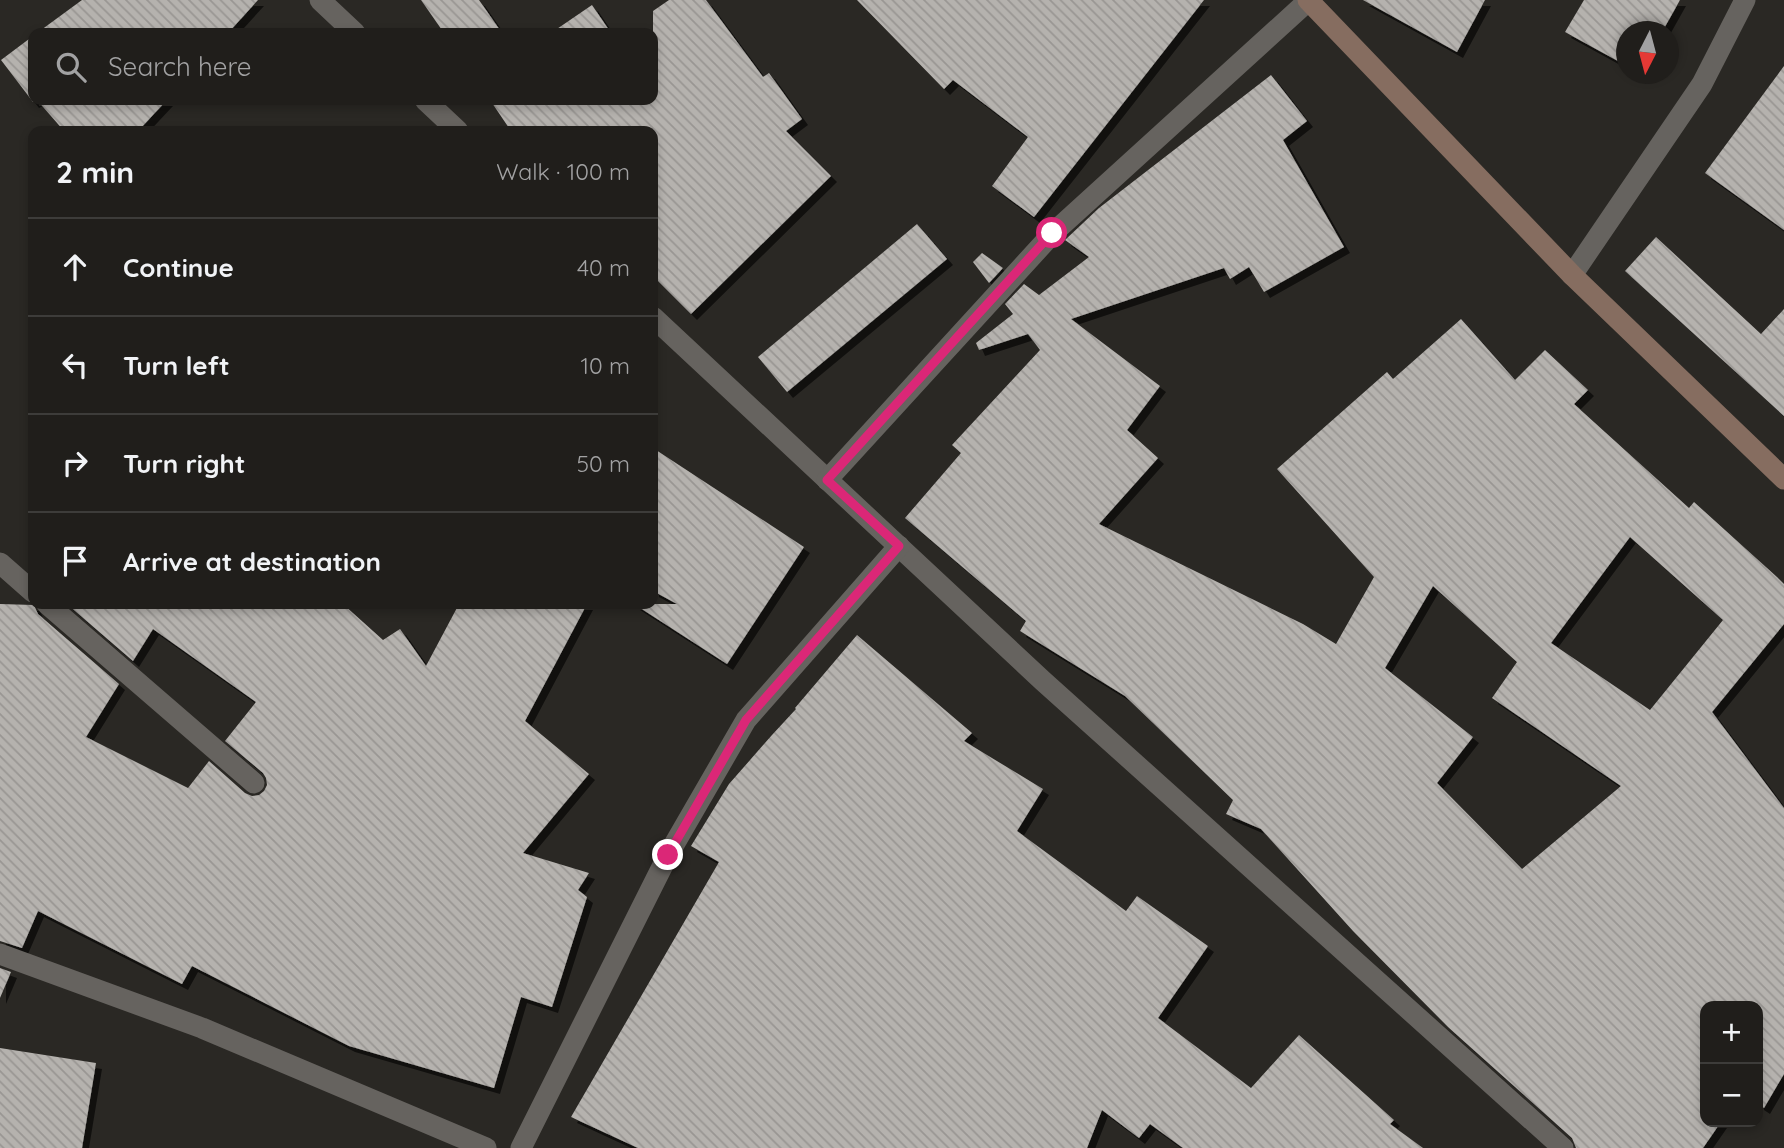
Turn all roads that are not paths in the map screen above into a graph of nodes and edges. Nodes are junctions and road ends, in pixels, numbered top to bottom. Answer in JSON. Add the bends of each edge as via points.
{"nodes":[{"id":1,"x":320,"y":0,"type":"edge"},
{"id":2,"x":1308,"y":0,"type":"edge"},
{"id":3,"x":1745,"y":0,"type":"edge"},
{"id":4,"x":350,"y":28,"type":"edge"},
{"id":5,"x":430,"y":105,"type":"edge"},
{"id":6,"x":453,"y":126,"type":"edge"},
{"id":7,"x":1572,"y":275,"type":"junction"},
{"id":8,"x":658,"y":322,"type":"edge"},
{"id":9,"x":1784,"y":479,"type":"edge"},
{"id":10,"x":827,"y":480,"type":"junction"},
{"id":11,"x":899,"y":546,"type":"junction"},
{"id":12,"x":0,"y":563,"type":"edge"},
{"id":13,"x":28,"y":588,"type":"edge"},
{"id":14,"x":53,"y":609,"type":"edge"},
{"id":15,"x":254,"y":783,"type":"dead end"},
{"id":16,"x":0,"y":954,"type":"edge"},
{"id":17,"x":486,"y":1148,"type":"edge"},
{"id":18,"x":521,"y":1148,"type":"edge"},
{"id":19,"x":1563,"y":1148,"type":"edge"}],
"edges":[{"from":1,"to":4,"type":"street"},
{"from":2,"to":7,"type":"main road"},
{"from":2,"to":10,"type":"street","via":[[1052,233]]},
{"from":3,"to":7,"type":"street","via":[[1702,84]]},
{"from":5,"to":6,"type":"street"},
{"from":7,"to":9,"type":"main road"},
{"from":8,"to":10,"type":"street"},
{"from":10,"to":11,"type":"street"},
{"from":11,"to":18,"type":"street","via":[[746,720],[668,855]]},
{"from":11,"to":19,"type":"street"},
{"from":12,"to":13,"type":"street"},
{"from":14,"to":15,"type":"street"},
{"from":16,"to":17,"type":"street","via":[[202,1028]]}]}
